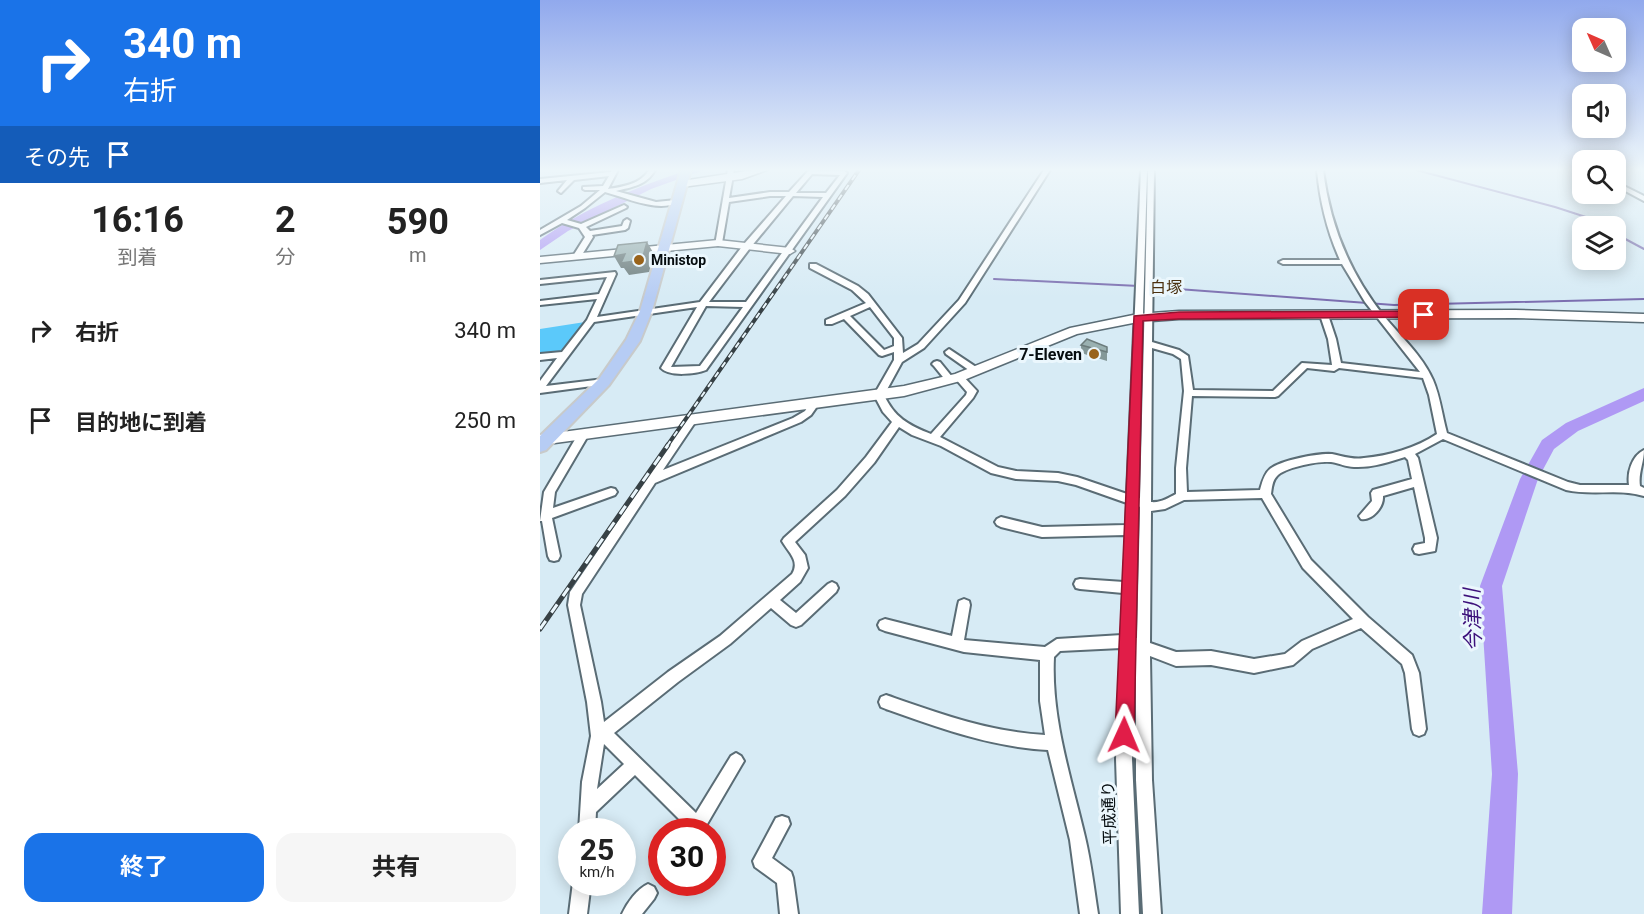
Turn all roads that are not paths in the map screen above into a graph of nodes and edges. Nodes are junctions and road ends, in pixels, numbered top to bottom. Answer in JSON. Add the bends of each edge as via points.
{"nodes":[{"id":1,"x":573,"y":213,"type":"edge"},
{"id":2,"x":612,"y":213,"type":"edge"},
{"id":3,"x":673,"y":213,"type":"edge"},
{"id":4,"x":724,"y":213,"type":"edge"},
{"id":5,"x":774,"y":213,"type":"edge"},
{"id":6,"x":816,"y":213,"type":"edge"},
{"id":7,"x":1019,"y":213,"type":"edge"},
{"id":8,"x":1144,"y":213,"type":"edge"},
{"id":9,"x":1149,"y":213,"type":"edge"},
{"id":10,"x":1325,"y":213,"type":"edge"},
{"id":11,"x":559,"y":220,"type":"junction"},
{"id":12,"x":627,"y":221,"type":"dead end"},
{"id":13,"x":582,"y":226,"type":"junction"},
{"id":14,"x":540,"y":233,"type":"edge"},
{"id":15,"x":589,"y":233,"type":"junction"},
{"id":16,"x":718,"y":243,"type":"junction"},
{"id":17,"x":747,"y":246,"type":"junction"},
{"id":18,"x":664,"y":247,"type":"junction"},
{"id":19,"x":790,"y":251,"type":"junction"},
{"id":20,"x":577,"y":256,"type":"junction"},
{"id":21,"x":540,"y":260,"type":"edge"},
{"id":22,"x":1283,"y":262,"type":"dead end"},
{"id":23,"x":1346,"y":262,"type":"junction"},
{"id":24,"x":813,"y":266,"type":"dead end"},
{"id":25,"x":540,"y":282,"type":"edge"},
{"id":26,"x":601,"y":296,"type":"junction"},
{"id":27,"x":540,"y":303,"type":"edge"},
{"id":28,"x":702,"y":304,"type":"junction"},
{"id":29,"x":870,"y":304,"type":"junction"},
{"id":30,"x":749,"y":305,"type":"junction"},
{"id":31,"x":646,"y":311,"type":"junction"},
{"id":32,"x":845,"y":315,"type":"junction"},
{"id":33,"x":1324,"y":315,"type":"junction"},
{"id":34,"x":1379,"y":315,"type":"junction"},
{"id":35,"x":1143,"y":318,"type":"junction"},
{"id":36,"x":1644,"y":318,"type":"edge"},
{"id":37,"x":591,"y":320,"type":"junction"},
{"id":38,"x":829,"y":322,"type":"dead end"},
{"id":39,"x":1149,"y":344,"type":"junction"},
{"id":40,"x":898,"y":348,"type":"junction"},
{"id":41,"x":949,"y":352,"type":"dead end"},
{"id":42,"x":566,"y":355,"type":"junction"},
{"id":43,"x":540,"y":357,"type":"edge"},
{"id":44,"x":899,"y":360,"type":"junction"},
{"id":45,"x":937,"y":364,"type":"dead end"},
{"id":46,"x":1337,"y":365,"type":"junction"},
{"id":47,"x":976,"y":371,"type":"junction"},
{"id":48,"x":1426,"y":375,"type":"junction"},
{"id":49,"x":954,"y":379,"type":"junction"},
{"id":50,"x":604,"y":382,"type":"junction"},
{"id":51,"x":540,"y":389,"type":"edge"},
{"id":52,"x":1189,"y":392,"type":"junction"},
{"id":53,"x":879,"y":395,"type":"junction"},
{"id":54,"x":813,"y":405,"type":"junction"},
{"id":55,"x":691,"y":421,"type":"junction"},
{"id":56,"x":898,"y":422,"type":"junction"},
{"id":57,"x":584,"y":435,"type":"junction"},
{"id":58,"x":1442,"y":435,"type":"junction"},
{"id":59,"x":933,"y":438,"type":"junction"},
{"id":60,"x":543,"y":442,"type":"edge"},
{"id":61,"x":1405,"y":452,"type":"junction"},
{"id":62,"x":1644,"y":454,"type":"edge"},
{"id":63,"x":651,"y":480,"type":"junction"},
{"id":64,"x":1418,"y":482,"type":"junction"},
{"id":65,"x":1640,"y":491,"type":"edge"},
{"id":66,"x":611,"y":492,"type":"dead end"},
{"id":67,"x":1265,"y":494,"type":"junction"},
{"id":68,"x":1182,"y":496,"type":"junction"},
{"id":69,"x":1131,"y":501,"type":"junction"},
{"id":70,"x":1145,"y":505,"type":"junction"},
{"id":71,"x":543,"y":516,"type":"edge"},
{"id":72,"x":1365,"y":516,"type":"dead end"},
{"id":73,"x":1001,"y":522,"type":"dead end"},
{"id":74,"x":1130,"y":530,"type":"junction"},
{"id":75,"x":1419,"y":549,"type":"dead end"},
{"id":76,"x":554,"y":556,"type":"dead end"},
{"id":77,"x":1080,"y":584,"type":"dead end"},
{"id":78,"x":832,"y":588,"type":"dead end"},
{"id":79,"x":1129,"y":588,"type":"junction"},
{"id":80,"x":770,"y":600,"type":"junction"},
{"id":81,"x":964,"y":605,"type":"dead end"},
{"id":82,"x":1363,"y":621,"type":"junction"},
{"id":83,"x":885,"y":625,"type":"dead end"},
{"id":84,"x":1127,"y":641,"type":"junction"},
{"id":85,"x":957,"y":644,"type":"junction"},
{"id":86,"x":1143,"y":647,"type":"junction"},
{"id":87,"x":1047,"y":654,"type":"junction"},
{"id":88,"x":886,"y":702,"type":"dead end"},
{"id":89,"x":1419,"y":729,"type":"dead end"},
{"id":90,"x":601,"y":734,"type":"junction"},
{"id":91,"x":1053,"y":742,"type":"junction"},
{"id":92,"x":736,"y":761,"type":"dead end"},
{"id":93,"x":634,"y":764,"type":"junction"},
{"id":94,"x":589,"y":808,"type":"junction"},
{"id":95,"x":588,"y":818,"type":"edge"},
{"id":96,"x":782,"y":824,"type":"dead end"},
{"id":97,"x":648,"y":893,"type":"dead end"},
{"id":98,"x":580,"y":896,"type":"edge"},
{"id":99,"x":578,"y":914,"type":"edge"},
{"id":100,"x":631,"y":914,"type":"edge"},
{"id":101,"x":789,"y":914,"type":"edge"},
{"id":102,"x":1089,"y":914,"type":"edge"},
{"id":103,"x":1130,"y":914,"type":"edge"},
{"id":104,"x":1152,"y":914,"type":"edge"}],
"edges":[{"from":1,"to":11,"type":"street"},
{"from":2,"to":13,"type":"street"},
{"from":3,"to":18,"type":"main road"},
{"from":4,"to":16,"type":"street"},
{"from":5,"to":17,"type":"street"},
{"from":6,"to":19,"type":"street"},
{"from":7,"to":44,"type":"street","via":[[962,301],[921,345]]},
{"from":8,"to":35,"type":"street","name":"平成通り"},
{"from":9,"to":35,"type":"street","name":"平成通り"},
{"from":10,"to":23,"type":"street"},
{"from":11,"to":13,"type":"street"},
{"from":11,"to":14,"type":"street"},
{"from":12,"to":15,"type":"street","via":[[625,228]]},
{"from":13,"to":15,"type":"street"},
{"from":15,"to":20,"type":"street"},
{"from":16,"to":17,"type":"street"},
{"from":16,"to":18,"type":"street"},
{"from":17,"to":19,"type":"street"},
{"from":17,"to":28,"type":"street"},
{"from":18,"to":20,"type":"street"},
{"from":18,"to":31,"type":"main road"},
{"from":19,"to":30,"type":"street"},
{"from":20,"to":21,"type":"street"},
{"from":22,"to":23,"type":"street"},
{"from":23,"to":34,"type":"street"},
{"from":24,"to":29,"type":"street","via":[[855,288]]},
{"from":25,"to":26,"type":"street","via":[[612,274]]},
{"from":26,"to":27,"type":"street"},
{"from":26,"to":37,"type":"street"},
{"from":28,"to":30,"type":"street"},
{"from":28,"to":30,"type":"street","via":[[668,370],[703,368]]},
{"from":28,"to":31,"type":"street"},
{"from":29,"to":32,"type":"street"},
{"from":29,"to":40,"type":"street","via":[[898,338]]},
{"from":31,"to":37,"type":"street"},
{"from":31,"to":50,"type":"main road","via":[[633,341]]},
{"from":32,"to":38,"type":"street"},
{"from":32,"to":40,"type":"street","via":[[882,353]]},
{"from":33,"to":34,"type":"street"},
{"from":33,"to":35,"type":"street"},
{"from":33,"to":46,"type":"street"},
{"from":34,"to":36,"type":"street"},
{"from":34,"to":48,"type":"street"},
{"from":35,"to":39,"type":"street","name":"平成通り"},
{"from":35,"to":47,"type":"street","via":[[1074,331]]},
{"from":35,"to":69,"type":"street","name":"平成通り"},
{"from":37,"to":42,"type":"street"},
{"from":39,"to":52,"type":"street","via":[[1185,358]]},
{"from":39,"to":70,"type":"street","name":"平成通り"},
{"from":40,"to":44,"type":"street"},
{"from":41,"to":47,"type":"street"},
{"from":42,"to":43,"type":"street"},
{"from":42,"to":51,"type":"street"},
{"from":44,"to":53,"type":"street"},
{"from":45,"to":49,"type":"street"},
{"from":46,"to":48,"type":"street"},
{"from":46,"to":52,"type":"street","via":[[1303,366],[1275,394]]},
{"from":47,"to":49,"type":"street"},
{"from":48,"to":58,"type":"street"},
{"from":49,"to":53,"type":"street"},
{"from":49,"to":59,"type":"street","via":[[972,391]]},
{"from":50,"to":51,"type":"street"},
{"from":50,"to":60,"type":"main road"},
{"from":52,"to":68,"type":"street"},
{"from":53,"to":54,"type":"street"},
{"from":53,"to":56,"type":"street"},
{"from":54,"to":55,"type":"street"},
{"from":54,"to":63,"type":"street","via":[[797,420]]},
{"from":55,"to":57,"type":"street"},
{"from":55,"to":63,"type":"street"},
{"from":56,"to":59,"type":"street"},
{"from":56,"to":80,"type":"street","via":[[841,493],[788,541],[801,559],[802,568]]},
{"from":57,"to":60,"type":"street"},
{"from":57,"to":71,"type":"street","via":[[550,492]]},
{"from":58,"to":61,"type":"street"},
{"from":58,"to":65,"type":"street","via":[[1580,489]]},
{"from":59,"to":69,"type":"street","via":[[995,470],[1077,481]]},
{"from":61,"to":64,"type":"street","via":[[1413,458]]},
{"from":61,"to":67,"type":"street","via":[[1353,463],[1320,458],[1277,470],[1268,479]]},
{"from":62,"to":65,"type":"street","via":[[1632,475]]},
{"from":63,"to":90,"type":"street","via":[[576,592],[574,605]]},
{"from":64,"to":72,"type":"street","via":[[1377,493],[1378,502]]},
{"from":64,"to":75,"type":"street","via":[[1431,538],[1431,547]]},
{"from":66,"to":71,"type":"street"},
{"from":67,"to":68,"type":"street"},
{"from":67,"to":82,"type":"street","via":[[1307,564]]},
{"from":68,"to":70,"type":"street","via":[[1165,505]]},
{"from":69,"to":70,"type":"street"},
{"from":69,"to":74,"type":"street","name":"平成通り"},
{"from":70,"to":86,"type":"street","name":"平成通り"},
{"from":71,"to":76,"type":"street"},
{"from":73,"to":74,"type":"street","via":[[1042,532]]},
{"from":74,"to":79,"type":"street","name":"平成通り"},
{"from":77,"to":79,"type":"street"},
{"from":78,"to":80,"type":"street","via":[[796,621]]},
{"from":79,"to":84,"type":"street","name":"平成通り"},
{"from":80,"to":90,"type":"street","via":[[725,640]]},
{"from":81,"to":85,"type":"street"},
{"from":82,"to":86,"type":"street","via":[[1307,645],[1288,660],[1254,666],[1211,658],[1176,659]]},
{"from":82,"to":89,"type":"street","via":[[1407,660]]},
{"from":83,"to":85,"type":"street"},
{"from":84,"to":86,"type":"street"},
{"from":84,"to":87,"type":"street","via":[[1057,645]]},
{"from":84,"to":103,"type":"street","name":"平成通り","via":[[1124,759]]},
{"from":85,"to":87,"type":"street"},
{"from":86,"to":104,"type":"street","name":"平成通り","via":[[1144,780]]},
{"from":87,"to":91,"type":"street","via":[[1044,676]]},
{"from":88,"to":91,"type":"street","via":[[977,734],[1018,742]]},
{"from":90,"to":93,"type":"street"},
{"from":90,"to":94,"type":"street"},
{"from":91,"to":102,"type":"street","via":[[1078,842]]},
{"from":92,"to":93,"type":"street","via":[[697,826]]},
{"from":93,"to":94,"type":"street"},
{"from":94,"to":95,"type":"street"},
{"from":96,"to":101,"type":"street","via":[[761,861],[785,878]]},
{"from":97,"to":100,"type":"street"},
{"from":98,"to":99,"type":"street"}]}
